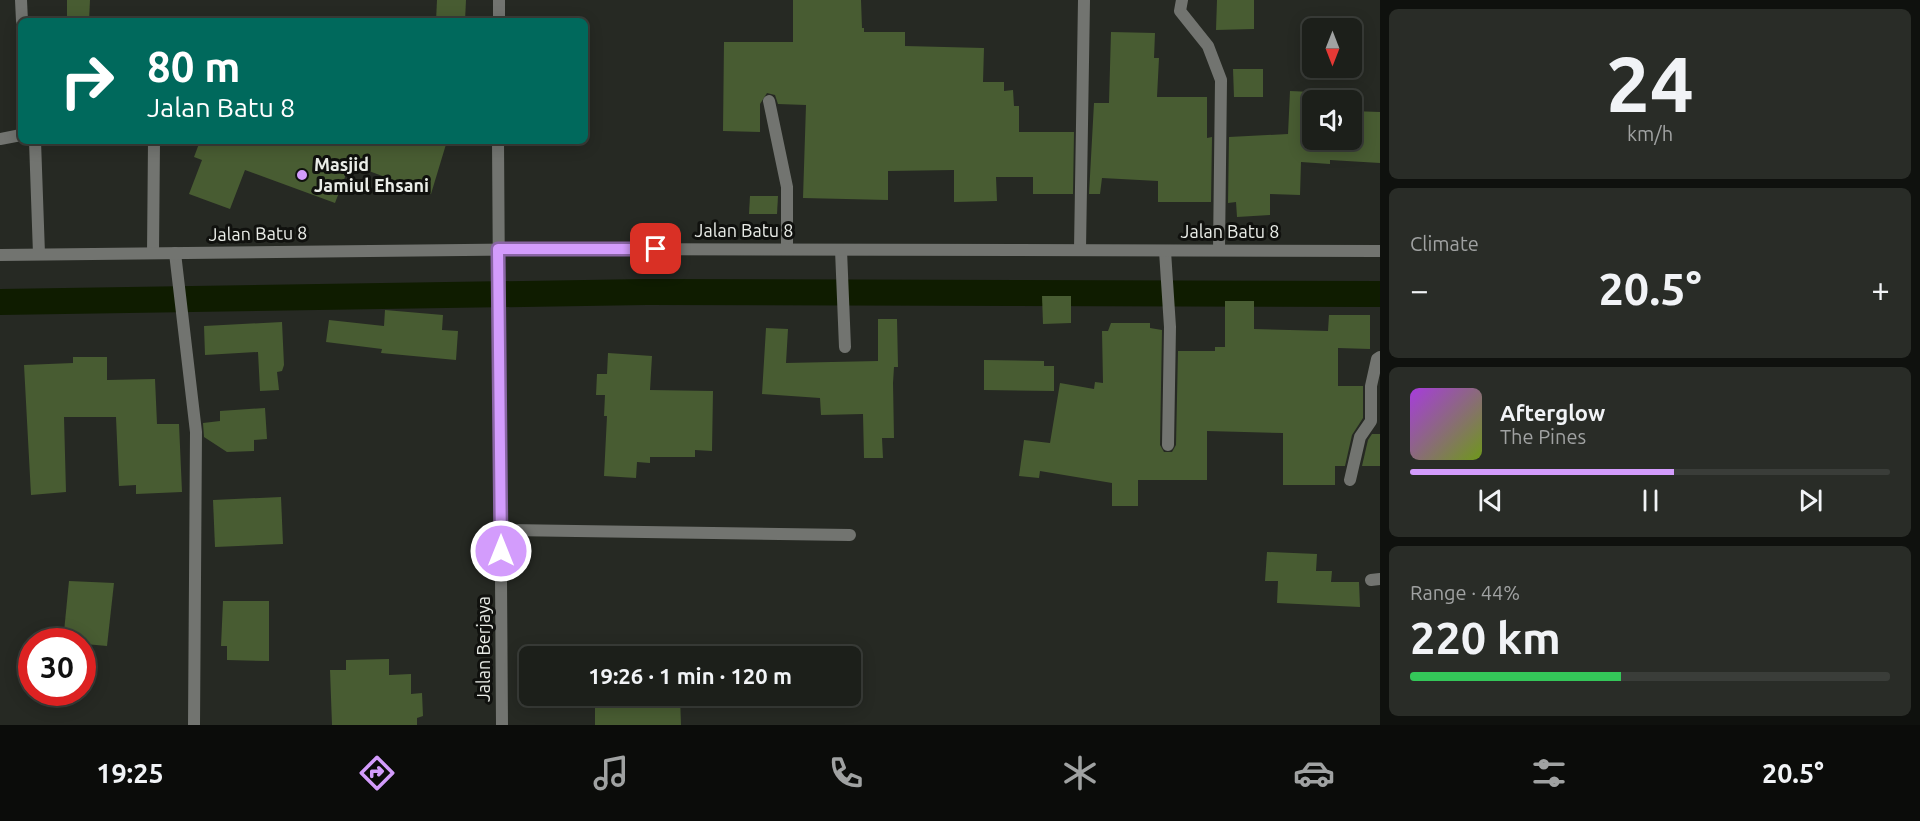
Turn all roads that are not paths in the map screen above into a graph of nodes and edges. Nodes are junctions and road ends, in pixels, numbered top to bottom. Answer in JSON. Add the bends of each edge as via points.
{"nodes":[{"id":1,"x":21,"y":0,"type":"edge"},
{"id":2,"x":499,"y":0,"type":"edge"},
{"id":3,"x":1084,"y":0,"type":"edge"},
{"id":4,"x":1182,"y":0,"type":"edge"},
{"id":5,"x":22,"y":18,"type":"edge"},
{"id":6,"x":499,"y":18,"type":"edge"},
{"id":7,"x":769,"y":101,"type":"dead end"},
{"id":8,"x":18,"y":136,"type":"edge"},
{"id":9,"x":0,"y":139,"type":"edge"},
{"id":10,"x":35,"y":144,"type":"edge"},
{"id":11,"x":154,"y":144,"type":"edge"},
{"id":12,"x":498,"y":144,"type":"edge"},
{"id":13,"x":498,"y":249,"type":"junction"},
{"id":14,"x":787,"y":249,"type":"junction"},
{"id":15,"x":1080,"y":249,"type":"junction"},
{"id":16,"x":841,"y":250,"type":"junction"},
{"id":17,"x":1165,"y":250,"type":"junction"},
{"id":18,"x":1219,"y":250,"type":"junction"},
{"id":19,"x":1380,"y":251,"type":"edge"},
{"id":20,"x":153,"y":253,"type":"junction"},
{"id":21,"x":176,"y":253,"type":"junction"},
{"id":22,"x":0,"y":255,"type":"edge"},
{"id":23,"x":39,"y":255,"type":"junction"},
{"id":24,"x":846,"y":347,"type":"dead end"},
{"id":25,"x":1380,"y":357,"type":"edge"},
{"id":26,"x":1168,"y":445,"type":"dead end"},
{"id":27,"x":1350,"y":480,"type":"dead end"},
{"id":28,"x":501,"y":530,"type":"junction"},
{"id":29,"x":850,"y":535,"type":"dead end"},
{"id":30,"x":194,"y":725,"type":"edge"},
{"id":31,"x":502,"y":725,"type":"edge"}],
"edges":[{"from":1,"to":5,"type":"street"},
{"from":2,"to":6,"type":"street"},
{"from":3,"to":15,"type":"street"},
{"from":4,"to":18,"type":"street","via":[[1180,11],[1208,46],[1221,80]]},
{"from":7,"to":14,"type":"street","via":[[787,187]]},
{"from":8,"to":9,"type":"street"},
{"from":10,"to":23,"type":"street"},
{"from":11,"to":20,"type":"street"},
{"from":12,"to":13,"type":"street","name":"Jalan Berjaya"},
{"from":13,"to":14,"type":"street","name":"Jalan Batu 8"},
{"from":13,"to":21,"type":"street","name":"Jalan Batu 8"},
{"from":13,"to":28,"type":"street","name":"Jalan Berjaya"},
{"from":14,"to":16,"type":"street","name":"Jalan Batu 8"},
{"from":15,"to":16,"type":"street","name":"Jalan Batu 8"},
{"from":15,"to":17,"type":"street","name":"Jalan Batu 8"},
{"from":16,"to":24,"type":"street"},
{"from":17,"to":18,"type":"street","name":"Jalan Batu 8"},
{"from":17,"to":26,"type":"street","via":[[1170,327]]},
{"from":18,"to":19,"type":"street","name":"Jalan Batu 8"},
{"from":20,"to":21,"type":"street","name":"Jalan Batu 8"},
{"from":20,"to":23,"type":"street","name":"Jalan Batu 8"},
{"from":21,"to":30,"type":"street","via":[[196,432]]},
{"from":22,"to":23,"type":"street","name":"Jalan Batu 8"},
{"from":25,"to":27,"type":"street","via":[[1371,386],[1371,422],[1360,437]]},
{"from":28,"to":29,"type":"street"},
{"from":28,"to":31,"type":"street","name":"Jalan Berjaya"}]}
